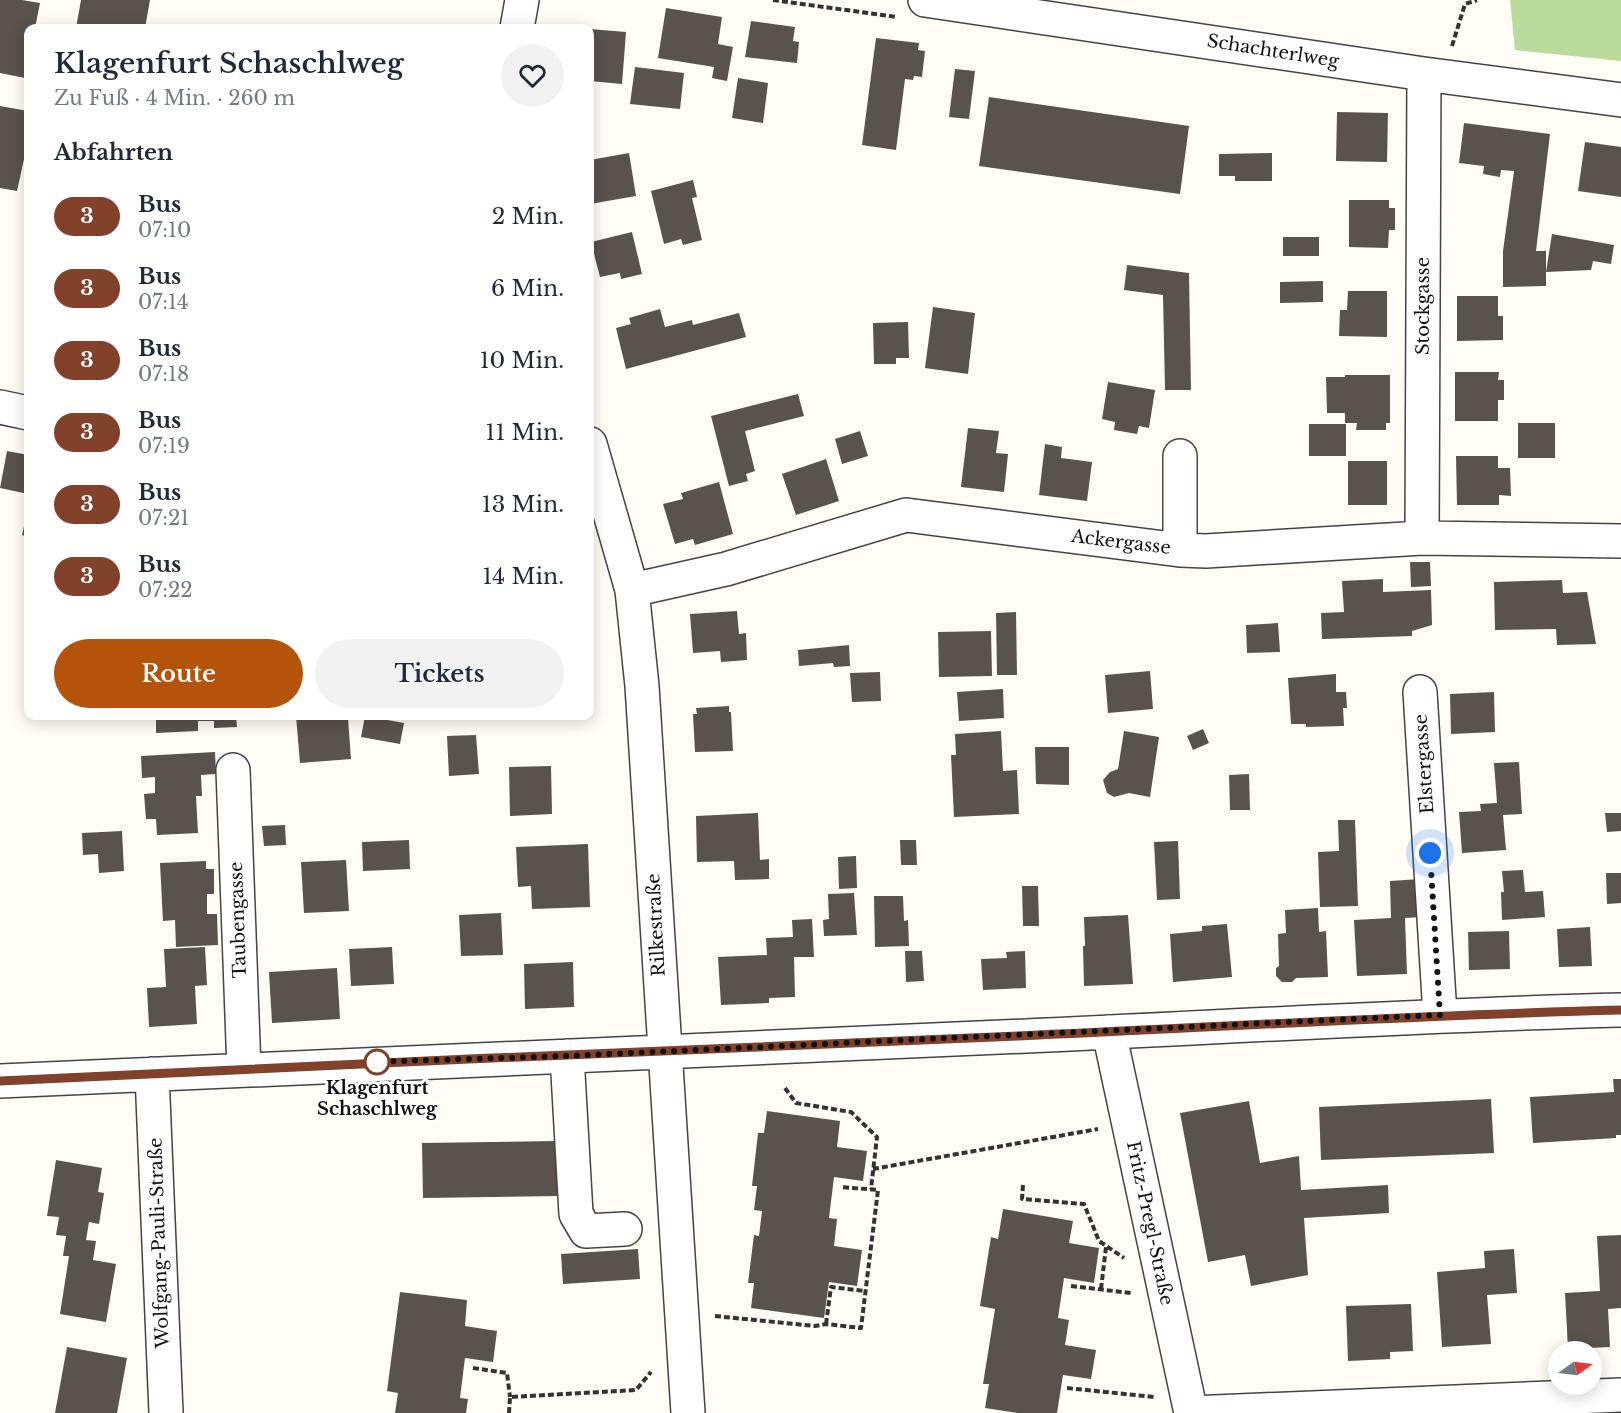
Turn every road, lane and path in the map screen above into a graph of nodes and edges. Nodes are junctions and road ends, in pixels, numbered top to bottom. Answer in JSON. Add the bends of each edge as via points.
{"nodes":[{"id":1,"x":522,"y":0,"type":"edge"},
{"id":2,"x":925,"y":0,"type":"edge"},
{"id":3,"x":1477,"y":0,"type":"edge"},
{"id":4,"x":518,"y":24,"type":"edge"},
{"id":5,"x":1434,"y":75,"type":"junction"},
{"id":6,"x":1621,"y":100,"type":"edge"},
{"id":7,"x":0,"y":407,"type":"edge"},
{"id":8,"x":24,"y":412,"type":"edge"},
{"id":9,"x":1180,"y":456,"type":"dead end"},
{"id":10,"x":594,"y":464,"type":"edge"},
{"id":11,"x":1422,"y":538,"type":"junction"},
{"id":12,"x":1621,"y":541,"type":"edge"},
{"id":13,"x":1180,"y":550,"type":"junction"},
{"id":14,"x":632,"y":590,"type":"junction"},
{"id":15,"x":1420,"y":692,"type":"dead end"},
{"id":16,"x":233,"y":770,"type":"dead end"},
{"id":17,"x":1621,"y":1010,"type":"edge"},
{"id":18,"x":1440,"y":1015,"type":"junction"},
{"id":19,"x":1109,"y":1032,"type":"junction"},
{"id":20,"x":664,"y":1051,"type":"junction"},
{"id":21,"x":567,"y":1056,"type":"junction"},
{"id":22,"x":244,"y":1070,"type":"junction"},
{"id":23,"x":152,"y":1074,"type":"junction"},
{"id":24,"x":0,"y":1082,"type":"edge"},
{"id":25,"x":785,"y":1088,"type":"dead end"},
{"id":26,"x":1129,"y":1125,"type":"junction"},
{"id":27,"x":873,"y":1169,"type":"junction"},
{"id":28,"x":1023,"y":1185,"type":"dead end"},
{"id":29,"x":841,"y":1187,"type":"dead end"},
{"id":30,"x":871,"y":1189,"type":"junction"},
{"id":31,"x":625,"y":1229,"type":"dead end"},
{"id":32,"x":1106,"y":1246,"type":"junction"},
{"id":33,"x":1157,"y":1252,"type":"junction"},
{"id":34,"x":1071,"y":1286,"type":"dead end"},
{"id":35,"x":1101,"y":1289,"type":"junction"},
{"id":36,"x":865,"y":1291,"type":"junction"},
{"id":37,"x":1165,"y":1291,"type":"junction"},
{"id":38,"x":826,"y":1324,"type":"junction"},
{"id":39,"x":682,"y":1326,"type":"junction"},
{"id":40,"x":473,"y":1368,"type":"dead end"},
{"id":41,"x":1067,"y":1388,"type":"dead end"},
{"id":42,"x":1621,"y":1395,"type":"edge"},
{"id":43,"x":510,"y":1397,"type":"junction"},
{"id":44,"x":1190,"y":1406,"type":"edge"},
{"id":45,"x":166,"y":1413,"type":"edge"},
{"id":46,"x":509,"y":1413,"type":"edge"},
{"id":47,"x":688,"y":1413,"type":"edge"}],
"edges":[{"from":1,"to":4,"type":"street"},
{"from":2,"to":5,"type":"street","name":"Schachterlweg"},
{"from":3,"to":5,"type":"path","via":[[1465,4]]},
{"from":5,"to":6,"type":"street","name":"Schachterlweg"},
{"from":5,"to":11,"type":"street","name":"Stockgasse"},
{"from":7,"to":8,"type":"street"},
{"from":9,"to":13,"type":"street"},
{"from":10,"to":14,"type":"street","name":"Rilkestraße"},
{"from":11,"to":12,"type":"street","name":"Ackergasse"},
{"from":11,"to":13,"type":"street","name":"Ackergasse"},
{"from":13,"to":14,"type":"street","name":"Ackergasse","via":[[906,515],[726,569]]},
{"from":14,"to":20,"type":"street","name":"Rilkestraße","via":[[642,686]]},
{"from":15,"to":18,"type":"street","name":"Elstergasse"},
{"from":16,"to":22,"type":"street","name":"Taubengasse"},
{"from":17,"to":18,"type":"street"},
{"from":18,"to":19,"type":"street"},
{"from":19,"to":20,"type":"street"},
{"from":19,"to":26,"type":"street","name":"Fritz-Pregl-Straße"},
{"from":20,"to":21,"type":"street"},
{"from":20,"to":39,"type":"street","name":"Rilkestraße"},
{"from":21,"to":22,"type":"street"},
{"from":21,"to":31,"type":"street","via":[[576,1214],[586,1231]]},
{"from":22,"to":23,"type":"street"},
{"from":23,"to":24,"type":"street"},
{"from":23,"to":45,"type":"street","name":"Wolfgang-Pauli-Straße"},
{"from":25,"to":27,"type":"path","via":[[796,1103],[851,1112],[877,1137]]},
{"from":26,"to":27,"type":"path"},
{"from":26,"to":33,"type":"street","name":"Fritz-Pregl-Straße"},
{"from":27,"to":30,"type":"path"},
{"from":28,"to":32,"type":"path","via":[[1022,1199],[1084,1204],[1099,1240]]},
{"from":29,"to":30,"type":"path"},
{"from":30,"to":36,"type":"path","via":[[878,1190]]},
{"from":32,"to":33,"type":"path","via":[[1122,1259]]},
{"from":32,"to":35,"type":"path"},
{"from":33,"to":37,"type":"street","name":"Fritz-Pregl-Straße"},
{"from":34,"to":35,"type":"path"},
{"from":35,"to":37,"type":"path","via":[[1142,1294]]},
{"from":36,"to":38,"type":"path","via":[[831,1287]]},
{"from":36,"to":38,"type":"path","via":[[861,1328]]},
{"from":37,"to":44,"type":"street","name":"Fritz-Pregl-Straße"},
{"from":38,"to":39,"type":"path","via":[[701,1315]]},
{"from":39,"to":43,"type":"path","via":[[636,1390]]},
{"from":39,"to":47,"type":"street","name":"Rilkestraße"},
{"from":40,"to":43,"type":"path","via":[[507,1372]]},
{"from":41,"to":44,"type":"path","via":[[1161,1398]]},
{"from":42,"to":44,"type":"street"},
{"from":43,"to":46,"type":"path"}]}
